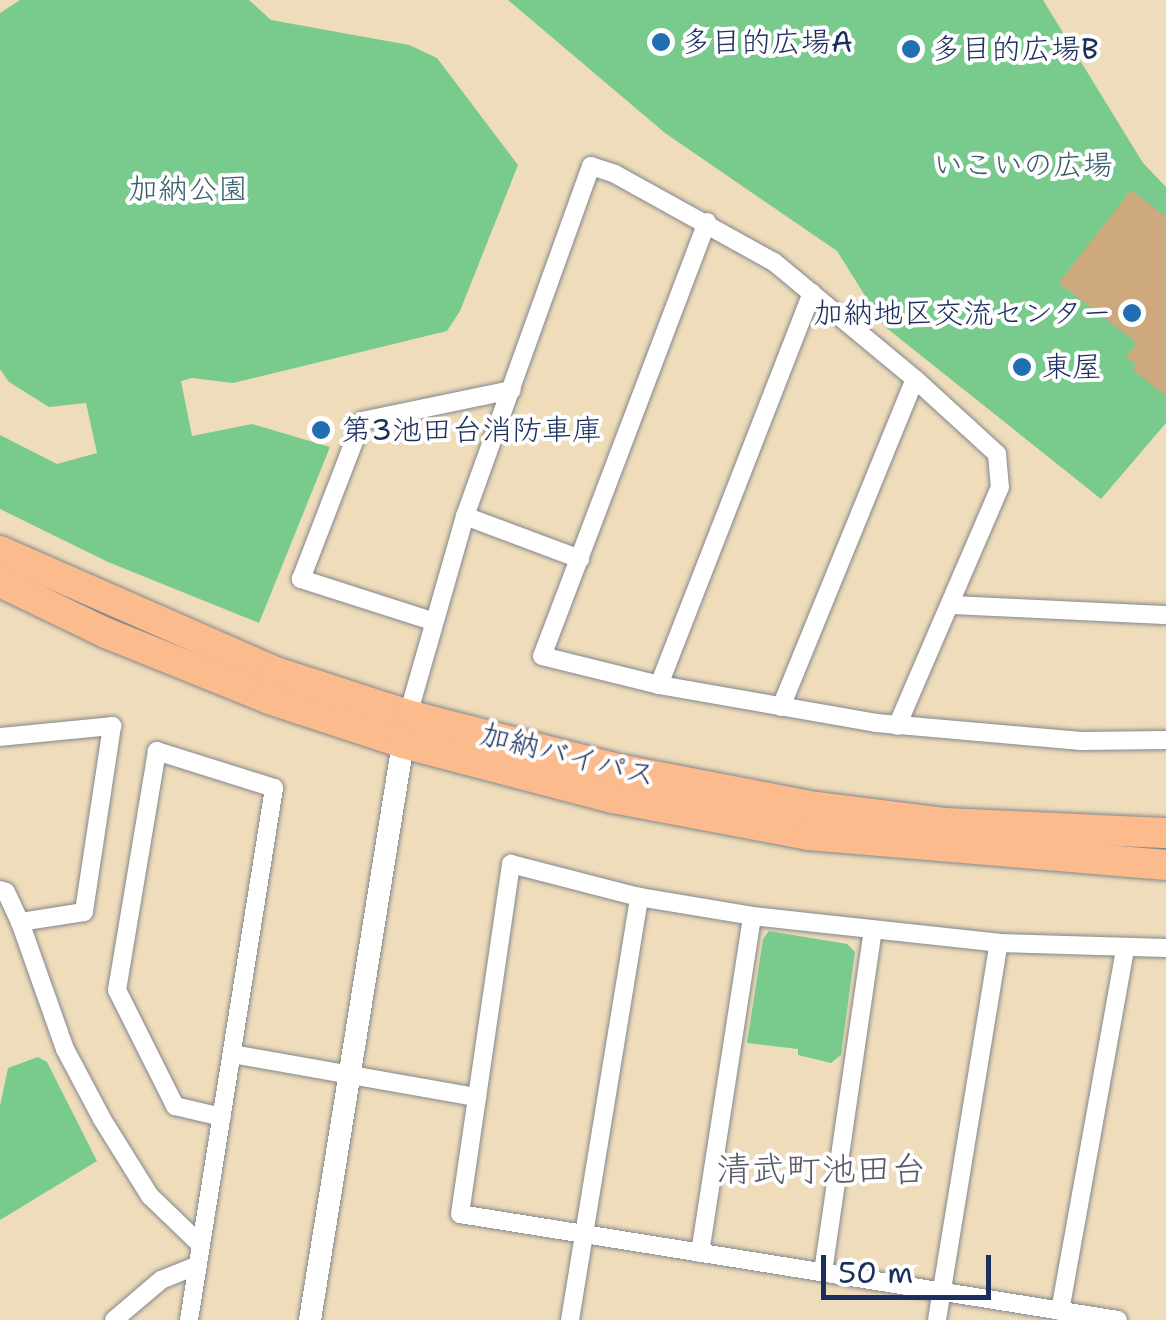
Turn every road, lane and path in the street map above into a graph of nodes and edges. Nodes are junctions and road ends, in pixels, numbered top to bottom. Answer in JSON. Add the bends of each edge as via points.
{"nodes":[{"id":1,"x":707,"y":222,"type":"junction"},
{"id":2,"x":812,"y":293,"type":"junction"},
{"id":3,"x":916,"y":379,"type":"junction"},
{"id":4,"x":512,"y":390,"type":"junction"},
{"id":5,"x":465,"y":516,"type":"junction"},
{"id":6,"x":0,"y":551,"type":"edge"},
{"id":7,"x":580,"y":560,"type":"junction"},
{"id":8,"x":0,"y":582,"type":"edge"},
{"id":9,"x":951,"y":606,"type":"junction"},
{"id":10,"x":1166,"y":615,"type":"edge"},
{"id":11,"x":432,"y":621,"type":"junction"},
{"id":12,"x":659,"y":685,"type":"junction"},
{"id":13,"x":781,"y":707,"type":"junction"},
{"id":14,"x":896,"y":726,"type":"junction"},
{"id":15,"x":406,"y":729,"type":"junction"},
{"id":16,"x":0,"y":736,"type":"edge"},
{"id":17,"x":1166,"y":740,"type":"edge"},
{"id":18,"x":1166,"y":832,"type":"edge"},
{"id":19,"x":1166,"y":865,"type":"edge"},
{"id":20,"x":0,"y":890,"type":"edge"},
{"id":21,"x":639,"y":897,"type":"junction"},
{"id":22,"x":752,"y":916,"type":"junction"},
{"id":23,"x":20,"y":922,"type":"junction"},
{"id":24,"x":874,"y":930,"type":"junction"},
{"id":25,"x":999,"y":942,"type":"junction"},
{"id":26,"x":1125,"y":948,"type":"junction"},
{"id":27,"x":1166,"y":948,"type":"edge"},
{"id":28,"x":232,"y":1054,"type":"junction"},
{"id":29,"x":349,"y":1075,"type":"junction"},
{"id":30,"x":477,"y":1097,"type":"junction"},
{"id":31,"x":222,"y":1117,"type":"junction"},
{"id":32,"x":584,"y":1234,"type":"junction"},
{"id":33,"x":201,"y":1246,"type":"junction"},
{"id":34,"x":700,"y":1252,"type":"junction"},
{"id":35,"x":198,"y":1265,"type":"junction"},
{"id":36,"x":822,"y":1272,"type":"junction"},
{"id":37,"x":942,"y":1292,"type":"junction"},
{"id":38,"x":1060,"y":1311,"type":"junction"},
{"id":39,"x":114,"y":1320,"type":"edge"},
{"id":40,"x":189,"y":1320,"type":"edge"},
{"id":41,"x":310,"y":1320,"type":"edge"},
{"id":42,"x":570,"y":1320,"type":"edge"},
{"id":43,"x":937,"y":1320,"type":"edge"},
{"id":44,"x":1118,"y":1320,"type":"edge"}],
"edges":[{"from":1,"to":2,"type":"street"},
{"from":1,"to":4,"type":"street","via":[[591,166]]},
{"from":1,"to":7,"type":"street"},
{"from":2,"to":3,"type":"street"},
{"from":2,"to":12,"type":"street"},
{"from":3,"to":9,"type":"street","via":[[997,454],[1000,487]]},
{"from":3,"to":13,"type":"street"},
{"from":4,"to":5,"type":"street"},
{"from":4,"to":11,"type":"street","via":[[362,422],[300,579]]},
{"from":5,"to":7,"type":"street"},
{"from":5,"to":11,"type":"street"},
{"from":6,"to":15,"type":"highway","name":"加納バイパス"},
{"from":7,"to":12,"type":"street","via":[[542,656]]},
{"from":8,"to":15,"type":"highway","name":"加納バイパス","via":[[269,700]]},
{"from":9,"to":10,"type":"street"},
{"from":9,"to":14,"type":"street"},
{"from":11,"to":15,"type":"street"},
{"from":12,"to":13,"type":"street"},
{"from":13,"to":14,"type":"street"},
{"from":14,"to":17,"type":"street","via":[[1080,741]]},
{"from":15,"to":18,"type":"highway","name":"加納バイパス","via":[[816,807],[944,822]]},
{"from":15,"to":19,"type":"highway","name":"加納バイパス","via":[[613,798],[809,835]]},
{"from":15,"to":29,"type":"street"},
{"from":16,"to":23,"type":"street","via":[[112,726],[84,912]]},
{"from":20,"to":23,"type":"street"},
{"from":21,"to":22,"type":"street"},
{"from":21,"to":30,"type":"street","via":[[511,864]]},
{"from":21,"to":32,"type":"street"},
{"from":22,"to":24,"type":"street"},
{"from":22,"to":34,"type":"street"},
{"from":23,"to":33,"type":"street","via":[[66,1049],[102,1119],[150,1196]]},
{"from":24,"to":25,"type":"street"},
{"from":24,"to":36,"type":"street"},
{"from":25,"to":26,"type":"street"},
{"from":25,"to":37,"type":"street"},
{"from":26,"to":27,"type":"street"},
{"from":26,"to":38,"type":"street"},
{"from":28,"to":29,"type":"street"},
{"from":28,"to":31,"type":"street"},
{"from":28,"to":31,"type":"street","via":[[274,788],[157,751],[118,990],[175,1106]]},
{"from":29,"to":30,"type":"street"},
{"from":29,"to":41,"type":"street"},
{"from":30,"to":32,"type":"street","via":[[460,1214]]},
{"from":31,"to":33,"type":"street"},
{"from":32,"to":34,"type":"street"},
{"from":32,"to":42,"type":"street"},
{"from":33,"to":35,"type":"street"},
{"from":34,"to":36,"type":"street"},
{"from":35,"to":39,"type":"street","via":[[161,1280]]},
{"from":35,"to":40,"type":"street"},
{"from":36,"to":37,"type":"street"},
{"from":37,"to":38,"type":"street"},
{"from":37,"to":43,"type":"street"},
{"from":38,"to":44,"type":"street"}]}
